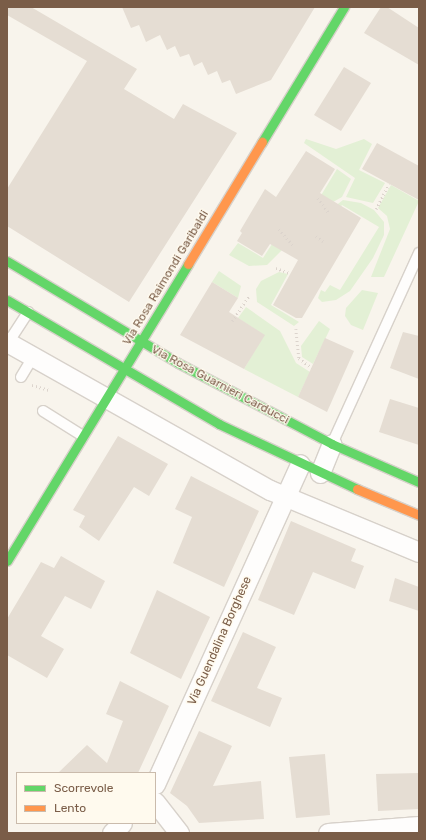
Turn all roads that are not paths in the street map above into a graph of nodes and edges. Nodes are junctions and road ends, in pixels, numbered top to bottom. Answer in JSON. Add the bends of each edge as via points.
{"nodes":[{"id":1,"x":344,"y":7,"type":"edge"},
{"id":2,"x":419,"y":253,"type":"edge"},
{"id":3,"x":7,"y":261,"type":"edge"},
{"id":4,"x":7,"y":300,"type":"edge"},
{"id":5,"x":28,"y":312,"type":"junction"},
{"id":6,"x":142,"y":342,"type":"junction"},
{"id":7,"x":8,"y":343,"type":"edge"},
{"id":8,"x":33,"y":357,"type":"junction"},
{"id":9,"x":124,"y":371,"type":"junction"},
{"id":10,"x":21,"y":377,"type":"dead end"},
{"id":11,"x":106,"y":399,"type":"junction"},
{"id":12,"x":43,"y":411,"type":"dead end"},
{"id":13,"x":83,"y":436,"type":"junction"},
{"id":14,"x":332,"y":444,"type":"junction"},
{"id":15,"x":300,"y":464,"type":"junction"},
{"id":16,"x":320,"y":473,"type":"junction"},
{"id":17,"x":419,"y":482,"type":"edge"},
{"id":18,"x":285,"y":497,"type":"junction"},
{"id":19,"x":419,"y":515,"type":"edge"},
{"id":20,"x":419,"y":552,"type":"edge"},
{"id":21,"x":7,"y":561,"type":"edge"},
{"id":22,"x":156,"y":782,"type":"edge"},
{"id":23,"x":156,"y":803,"type":"edge"},
{"id":24,"x":121,"y":824,"type":"edge"},
{"id":25,"x":419,"y":826,"type":"edge"},
{"id":26,"x":112,"y":833,"type":"edge"},
{"id":27,"x":179,"y":833,"type":"edge"},
{"id":28,"x":328,"y":833,"type":"edge"}],
"edges":[{"from":1,"to":6,"type":"street","name":"Via Rosa Raimondi Garibaldi"},
{"from":2,"to":14,"type":"lane"},
{"from":3,"to":6,"type":"street","name":"Via Rosa Guarnieri Carducci"},
{"from":4,"to":5,"type":"street"},
{"from":5,"to":7,"type":"lane"},
{"from":5,"to":9,"type":"street"},
{"from":6,"to":9,"type":"street","name":"Via Rosa Raimondi Garibaldi"},
{"from":6,"to":14,"type":"street","name":"Via Rosa Guarnieri Carducci"},
{"from":7,"to":8,"type":"street"},
{"from":8,"to":10,"type":"lane"},
{"from":8,"to":11,"type":"street"},
{"from":9,"to":11,"type":"street","name":"Via Rosa Raimondi Garibaldi"},
{"from":9,"to":15,"type":"street"},
{"from":11,"to":13,"type":"street","name":"Via Rosa Raimondi Garibaldi"},
{"from":11,"to":18,"type":"street"},
{"from":12,"to":13,"type":"lane"},
{"from":13,"to":21,"type":"street","name":"Via Rosa Raimondi Garibaldi"},
{"from":14,"to":16,"type":"street"},
{"from":14,"to":17,"type":"street","name":"Via Rosa Guarnieri Carducci"},
{"from":15,"to":16,"type":"street"},
{"from":15,"to":18,"type":"street"},
{"from":16,"to":19,"type":"street"},
{"from":18,"to":20,"type":"street"},
{"from":18,"to":22,"type":"street","name":"Via Guendalina Borghese"},
{"from":23,"to":27,"type":"street"},
{"from":24,"to":26,"type":"street"},
{"from":25,"to":28,"type":"street"}]}
